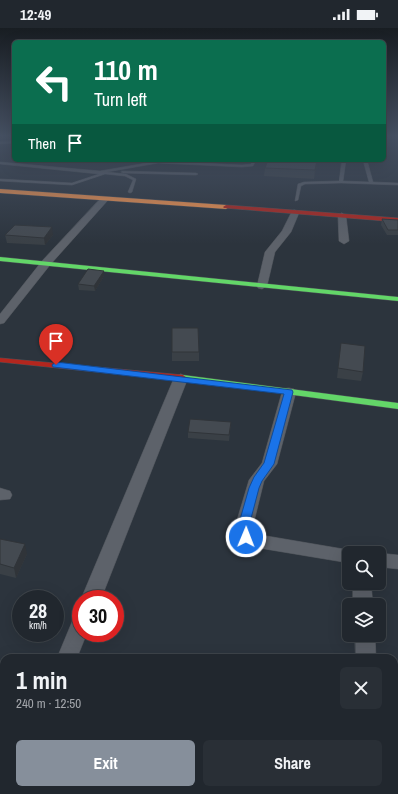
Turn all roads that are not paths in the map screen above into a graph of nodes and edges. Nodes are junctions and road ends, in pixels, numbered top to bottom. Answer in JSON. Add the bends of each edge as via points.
{"nodes":[{"id":1,"x":101,"y":173,"type":"edge"},
{"id":2,"x":106,"y":173,"type":"edge"},
{"id":3,"x":137,"y":173,"type":"edge"},
{"id":4,"x":168,"y":173,"type":"edge"},
{"id":5,"x":342,"y":173,"type":"edge"},
{"id":6,"x":369,"y":173,"type":"edge"},
{"id":7,"x":111,"y":174,"type":"junction"},
{"id":8,"x":196,"y":174,"type":"dead end"},
{"id":9,"x":0,"y":180,"type":"edge"},
{"id":10,"x":341,"y":182,"type":"junction"},
{"id":11,"x":371,"y":183,"type":"junction"},
{"id":12,"x":398,"y":184,"type":"edge"},
{"id":13,"x":130,"y":192,"type":"dead end"},
{"id":14,"x":2,"y":193,"type":"edge"},
{"id":15,"x":105,"y":199,"type":"junction"},
{"id":16,"x":296,"y":200,"type":"dead end"},
{"id":17,"x":295,"y":213,"type":"junction"},
{"id":18,"x":342,"y":216,"type":"junction"},
{"id":19,"x":398,"y":220,"type":"edge"},
{"id":20,"x":344,"y":241,"type":"dead end"},
{"id":21,"x":0,"y":259,"type":"edge"},
{"id":22,"x":46,"y":263,"type":"junction"},
{"id":23,"x":262,"y":286,"type":"junction"},
{"id":24,"x":398,"y":299,"type":"edge"},
{"id":25,"x":0,"y":322,"type":"edge"},
{"id":26,"x":0,"y":360,"type":"edge"},
{"id":27,"x":180,"y":378,"type":"junction"},
{"id":28,"x":289,"y":392,"type":"junction"},
{"id":29,"x":398,"y":406,"type":"edge"},
{"id":30,"x":342,"y":555,"type":"edge"},
{"id":31,"x":386,"y":561,"type":"edge"},
{"id":32,"x":398,"y":562,"type":"edge"},
{"id":33,"x":95,"y":590,"type":"edge"},
{"id":34,"x":73,"y":642,"type":"edge"},
{"id":35,"x":365,"y":642,"type":"edge"},
{"id":36,"x":68,"y":654,"type":"edge"},
{"id":37,"x":366,"y":654,"type":"edge"}],
"edges":[{"from":1,"to":9,"type":"lane","via":[[72,184]]},
{"from":2,"to":7,"type":"lane"},
{"from":3,"to":7,"type":"lane"},
{"from":4,"to":8,"type":"lane"},
{"from":5,"to":10,"type":"lane"},
{"from":6,"to":11,"type":"lane"},
{"from":7,"to":13,"type":"lane","via":[[133,178],[135,182]]},
{"from":10,"to":11,"type":"lane"},
{"from":10,"to":16,"type":"lane","via":[[304,183],[299,185]]},
{"from":11,"to":12,"type":"lane"},
{"from":14,"to":15,"type":"street"},
{"from":15,"to":17,"type":"street"},
{"from":15,"to":22,"type":"street"},
{"from":17,"to":18,"type":"street"},
{"from":17,"to":23,"type":"street","via":[[286,232],[270,252]]},
{"from":18,"to":19,"type":"street"},
{"from":18,"to":20,"type":"street"},
{"from":21,"to":22,"type":"street"},
{"from":22,"to":23,"type":"street"},
{"from":22,"to":25,"type":"street"},
{"from":23,"to":24,"type":"street"},
{"from":26,"to":27,"type":"street"},
{"from":27,"to":28,"type":"street"},
{"from":27,"to":33,"type":"street"},
{"from":28,"to":29,"type":"street"},
{"from":28,"to":30,"type":"street","via":[[269,464],[256,484],[243,530],[246,537],[253,540]]},
{"from":31,"to":32,"type":"street"},
{"from":34,"to":36,"type":"street"},
{"from":35,"to":37,"type":"street"}]}
